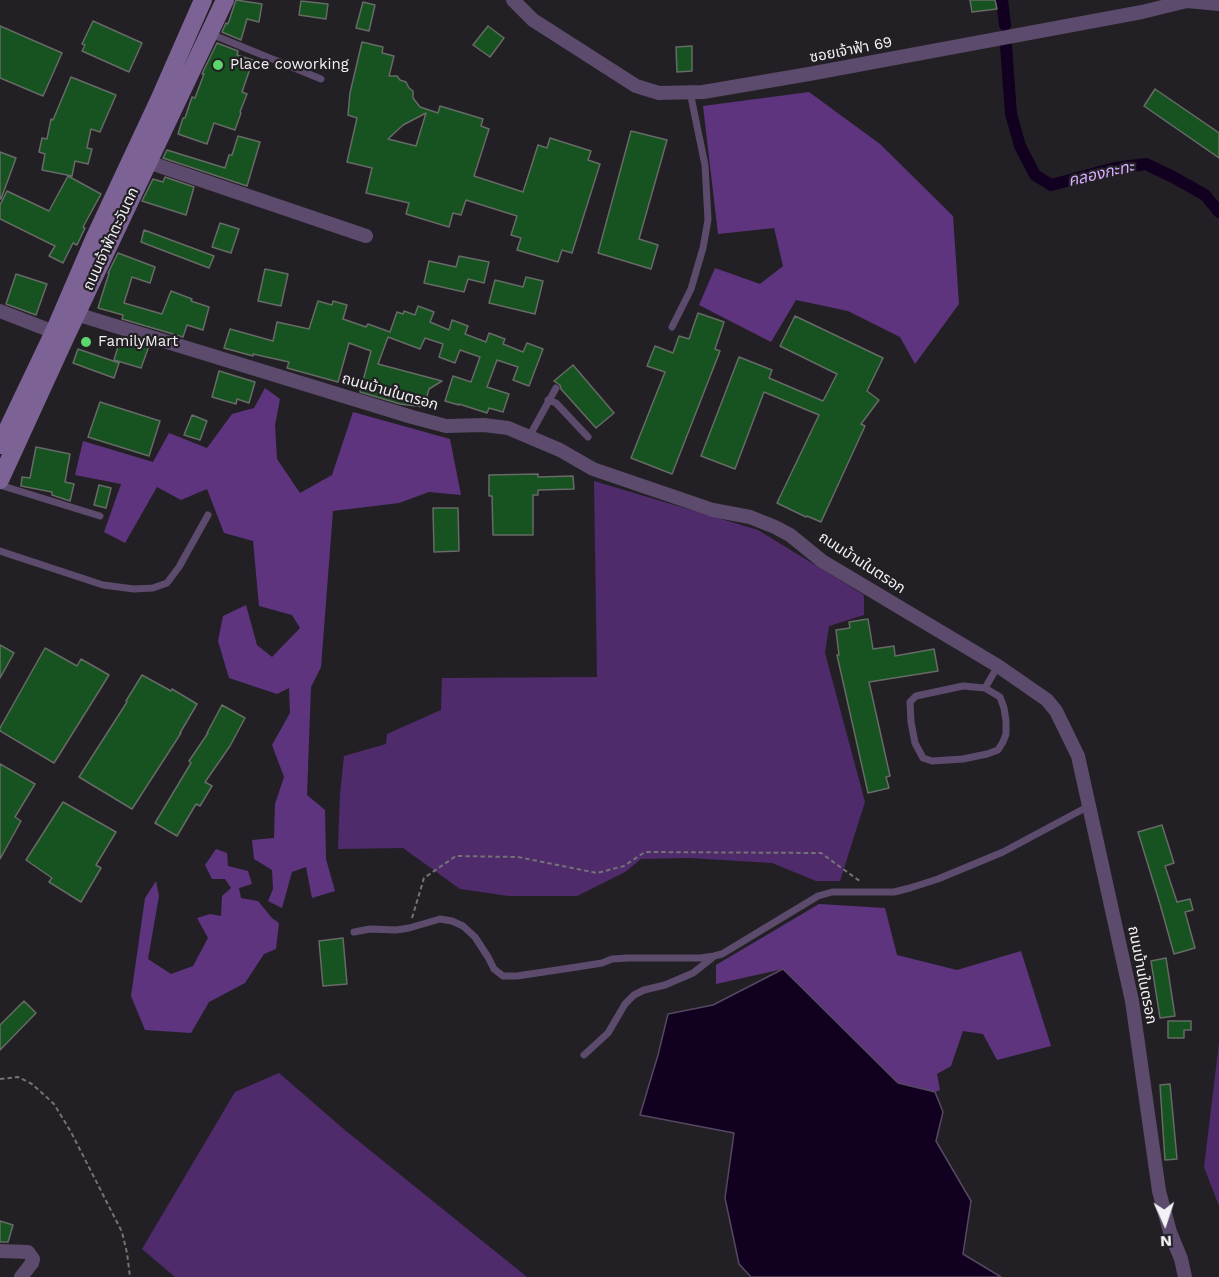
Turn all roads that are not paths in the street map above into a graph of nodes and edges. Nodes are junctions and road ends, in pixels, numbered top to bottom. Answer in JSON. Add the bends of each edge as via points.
{"nodes":[{"id":1,"x":203,"y":0,"type":"edge"},
{"id":2,"x":225,"y":0,"type":"edge"},
{"id":3,"x":513,"y":0,"type":"edge"},
{"id":4,"x":1219,"y":4,"type":"edge"},
{"id":5,"x":209,"y":33,"type":"junction"},
{"id":6,"x":321,"y":79,"type":"dead end"},
{"id":7,"x":690,"y":92,"type":"junction"},
{"id":8,"x":148,"y":162,"type":"junction"},
{"id":9,"x":366,"y":236,"type":"dead end"},
{"id":10,"x":0,"y":311,"type":"edge"},
{"id":11,"x":76,"y":314,"type":"junction"},
{"id":12,"x":672,"y":327,"type":"dead end"},
{"id":13,"x":54,"y":332,"type":"junction"},
{"id":14,"x":556,"y":387,"type":"dead end"},
{"id":15,"x":548,"y":400,"type":"junction"},
{"id":16,"x":529,"y":437,"type":"junction"},
{"id":17,"x":588,"y":437,"type":"dead end"},
{"id":18,"x":0,"y":445,"type":"edge"},
{"id":19,"x":0,"y":480,"type":"edge"},
{"id":20,"x":0,"y":485,"type":"edge"},
{"id":21,"x":208,"y":515,"type":"dead end"},
{"id":22,"x":100,"y":516,"type":"dead end"},
{"id":23,"x":0,"y":551,"type":"edge"},
{"id":24,"x":998,"y":666,"type":"junction"},
{"id":25,"x":985,"y":688,"type":"junction"},
{"id":26,"x":1089,"y":806,"type":"junction"},
{"id":27,"x":354,"y":932,"type":"dead end"},
{"id":28,"x":714,"y":956,"type":"junction"},
{"id":29,"x":584,"y":1055,"type":"dead end"},
{"id":30,"x":0,"y":1251,"type":"edge"},
{"id":31,"x":21,"y":1277,"type":"edge"},
{"id":32,"x":1185,"y":1277,"type":"edge"}],
"edges":[{"from":1,"to":13,"type":"main road","name":"ถนนเจ้าฟ้าตะวันตก"},
{"from":2,"to":5,"type":"main road","name":"ถนนเจ้าฟ้าตะวันตก"},
{"from":3,"to":7,"type":"street","name":"ซอยเจ้าฟ้า 69","via":[[533,20],[636,86],[659,93]]},
{"from":4,"to":7,"type":"street","name":"ซอยเจ้าฟ้า 69","via":[[1188,1],[809,74]]},
{"from":5,"to":6,"type":"lane"},
{"from":5,"to":8,"type":"main road","name":"ถนนเจ้าฟ้าตะวันตก"},
{"from":7,"to":12,"type":"lane","via":[[705,165],[708,220],[691,289]]},
{"from":8,"to":9,"type":"street"},
{"from":8,"to":11,"type":"main road","name":"ถนนเจ้าฟ้าตะวันตก"},
{"from":10,"to":13,"type":"street"},
{"from":11,"to":16,"type":"street","name":"ถนนบ้านในตรอก","via":[[412,417],[446,426],[508,428]]},
{"from":11,"to":19,"type":"main road","name":"ถนนเจ้าฟ้าตะวันตก"},
{"from":13,"to":18,"type":"main road","name":"ถนนเจ้าฟ้าตะวันตก"},
{"from":14,"to":15,"type":"lane"},
{"from":15,"to":16,"type":"lane"},
{"from":15,"to":17,"type":"lane","via":[[556,403]]},
{"from":16,"to":24,"type":"street","name":"ถนนบ้านในตรอก","via":[[594,469],[775,527],[822,561]]},
{"from":20,"to":22,"type":"lane"},
{"from":21,"to":23,"type":"lane","via":[[167,583],[153,588],[103,585]]},
{"from":24,"to":25,"type":"lane"},
{"from":24,"to":26,"type":"street","name":"ถนนบ้านในตรอก","via":[[1047,700],[1056,711],[1078,756]]},
{"from":25,"to":25,"type":"lane","via":[[1000,697],[1004,708],[1006,734],[998,750],[963,759],[922,758],[911,722],[910,702],[915,696],[963,686]]},
{"from":26,"to":28,"type":"lane","via":[[1002,852],[938,879],[894,892],[832,892],[818,896]]},
{"from":26,"to":32,"type":"street","name":"ถนนบ้านในตรอก","via":[[1132,1001],[1159,1191]]},
{"from":27,"to":28,"type":"lane","via":[[409,928],[440,920],[459,923],[475,937],[494,969],[503,976],[612,959]]},
{"from":28,"to":29,"type":"lane","via":[[693,973],[634,996],[624,1004],[608,1033]]},
{"from":30,"to":31,"type":"street","via":[[28,1252],[32,1263]]}]}
